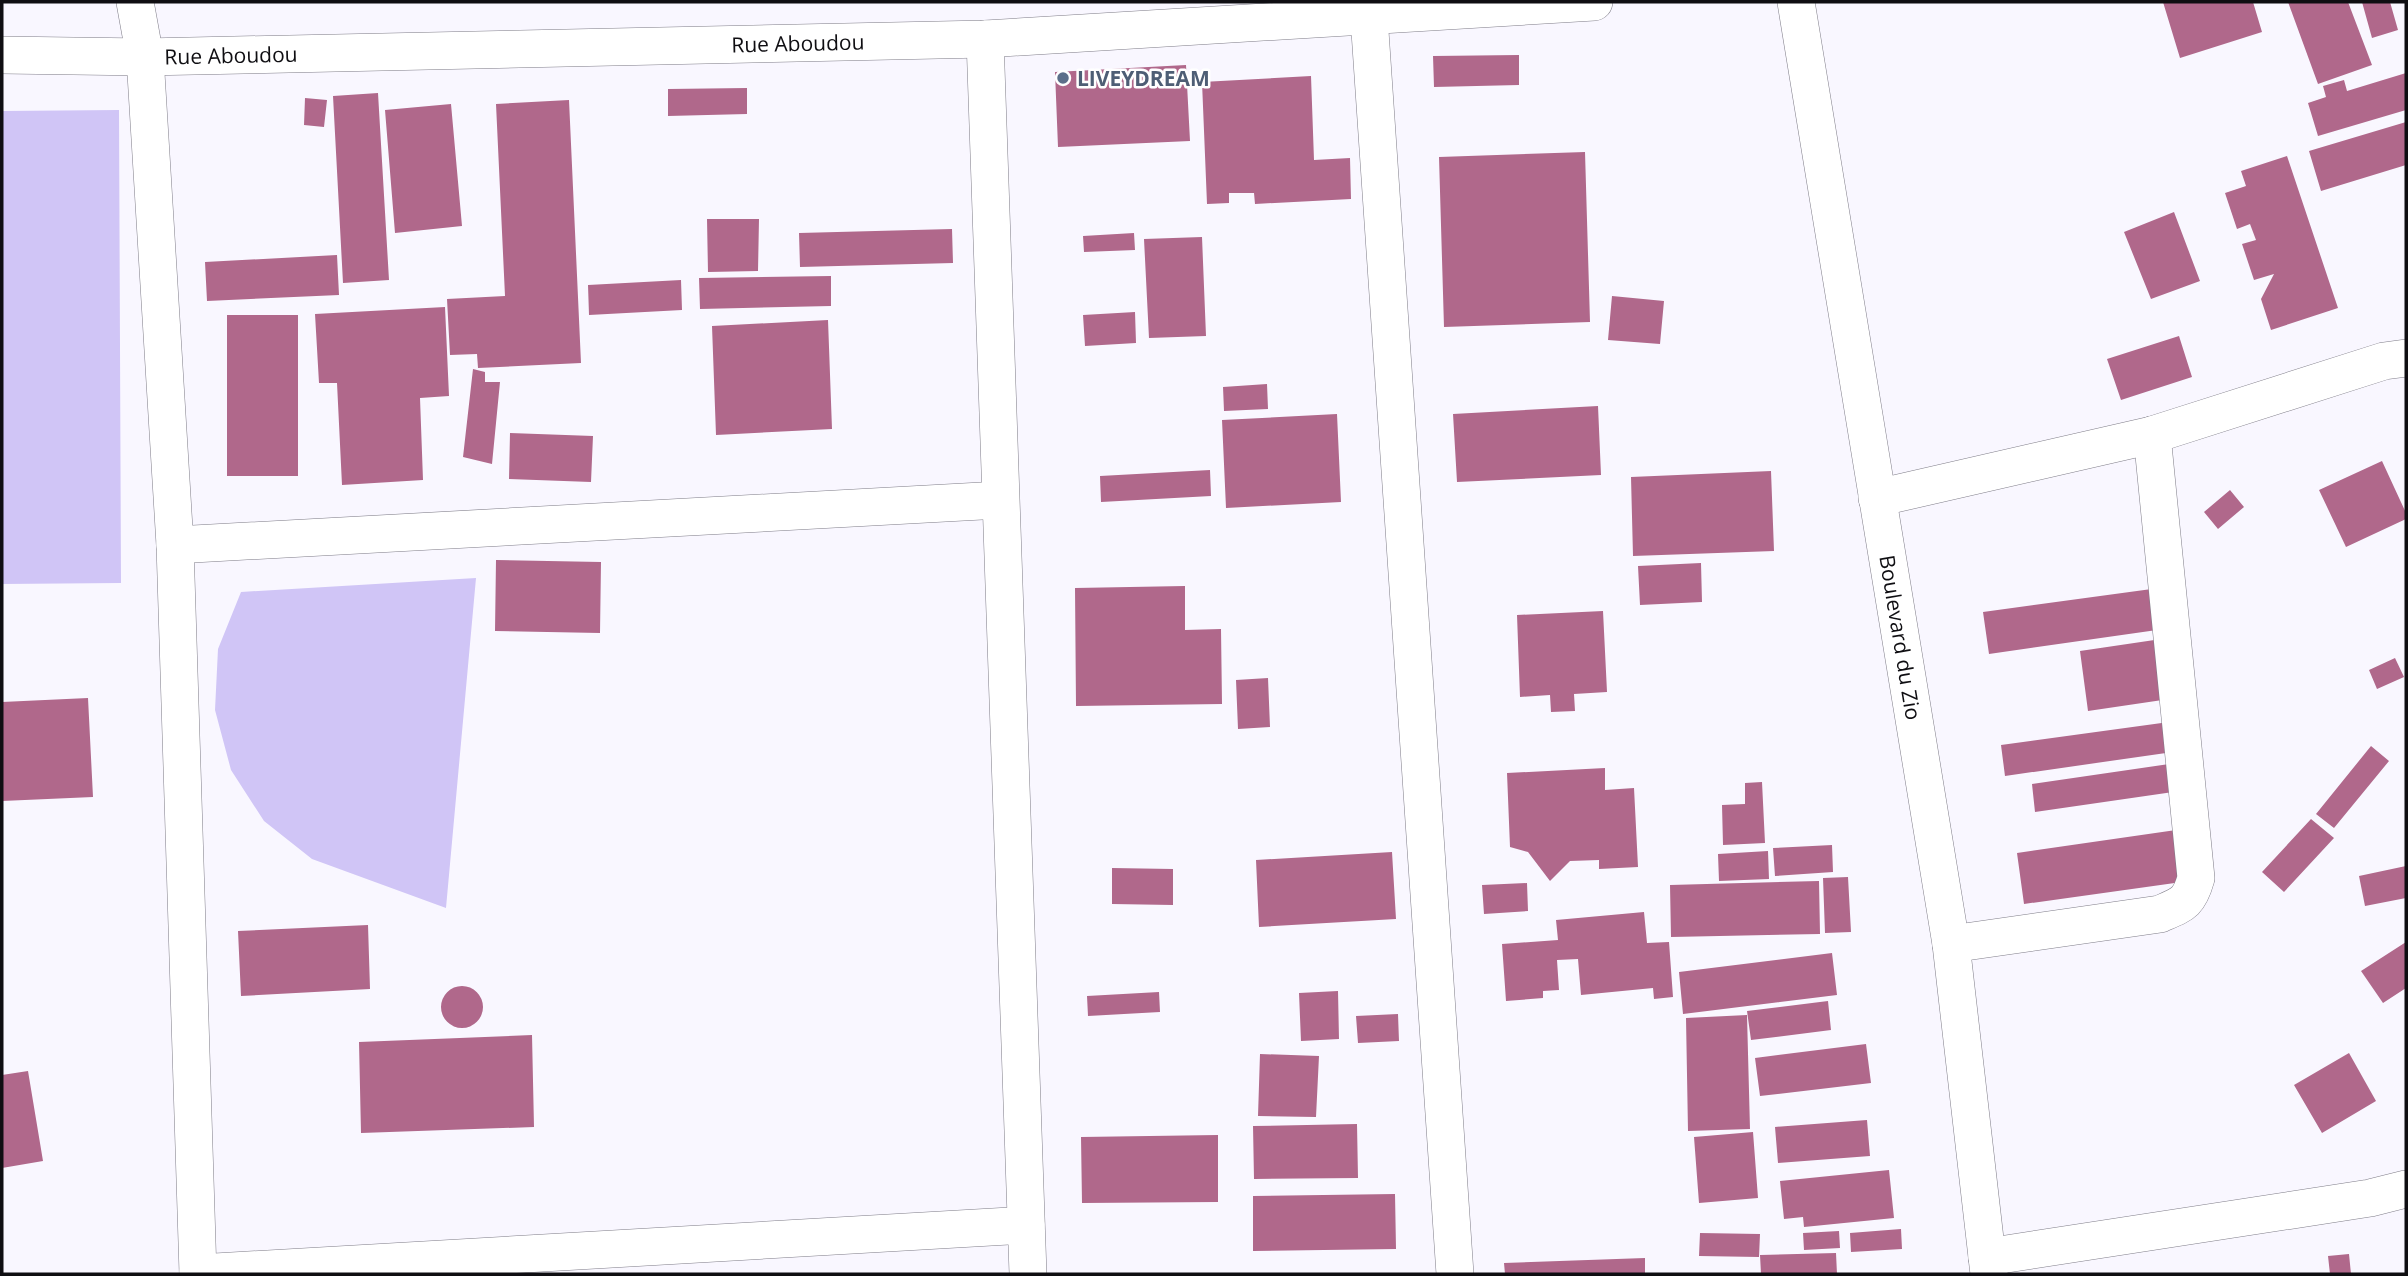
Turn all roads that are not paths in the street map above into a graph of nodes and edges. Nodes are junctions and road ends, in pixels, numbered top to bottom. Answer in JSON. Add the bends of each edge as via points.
{"nodes":[{"id":1,"x":135,"y":2,"type":"edge"},
{"id":2,"x":1594,"y":2,"type":"edge"},
{"id":3,"x":1796,"y":2,"type":"edge"},
{"id":4,"x":1368,"y":8,"type":"edge"},
{"id":5,"x":985,"y":39,"type":"junction"},
{"id":6,"x":2,"y":55,"type":"edge"},
{"id":7,"x":145,"y":57,"type":"junction"},
{"id":8,"x":2406,"y":358,"type":"edge"},
{"id":9,"x":2152,"y":435,"type":"junction"},
{"id":10,"x":1877,"y":498,"type":"junction"},
{"id":11,"x":1000,"y":500,"type":"junction"},
{"id":12,"x":174,"y":545,"type":"junction"},
{"id":13,"x":1951,"y":944,"type":"junction"},
{"id":14,"x":2406,"y":1189,"type":"edge"},
{"id":15,"x":1026,"y":1224,"type":"junction"},
{"id":16,"x":1988,"y":1266,"type":"edge"},
{"id":17,"x":198,"y":1273,"type":"edge"},
{"id":18,"x":1028,"y":1274,"type":"edge"},
{"id":19,"x":1455,"y":1274,"type":"edge"}],
"edges":[{"from":1,"to":7,"type":"street"},
{"from":2,"to":4,"type":"street","name":"Rue Aboudou"},
{"from":3,"to":10,"type":"street","name":"Boulevard du Zio"},
{"from":4,"to":5,"type":"street","name":"Rue Aboudou"},
{"from":4,"to":19,"type":"street"},
{"from":5,"to":7,"type":"street","name":"Rue Aboudou"},
{"from":5,"to":11,"type":"street"},
{"from":6,"to":7,"type":"street","name":"Rue Aboudou"},
{"from":7,"to":12,"type":"street"},
{"from":8,"to":9,"type":"street","via":[[2384,361]]},
{"from":9,"to":10,"type":"street"},
{"from":9,"to":13,"type":"street","via":[[2196,878],[2191,895],[2160,914]]},
{"from":10,"to":13,"type":"street","name":"Boulevard du Zio"},
{"from":11,"to":12,"type":"street"},
{"from":11,"to":15,"type":"street"},
{"from":12,"to":17,"type":"street"},
{"from":13,"to":16,"type":"street","name":"Boulevard du Zio"},
{"from":14,"to":16,"type":"street"},
{"from":15,"to":17,"type":"street"},
{"from":15,"to":18,"type":"street"}]}
